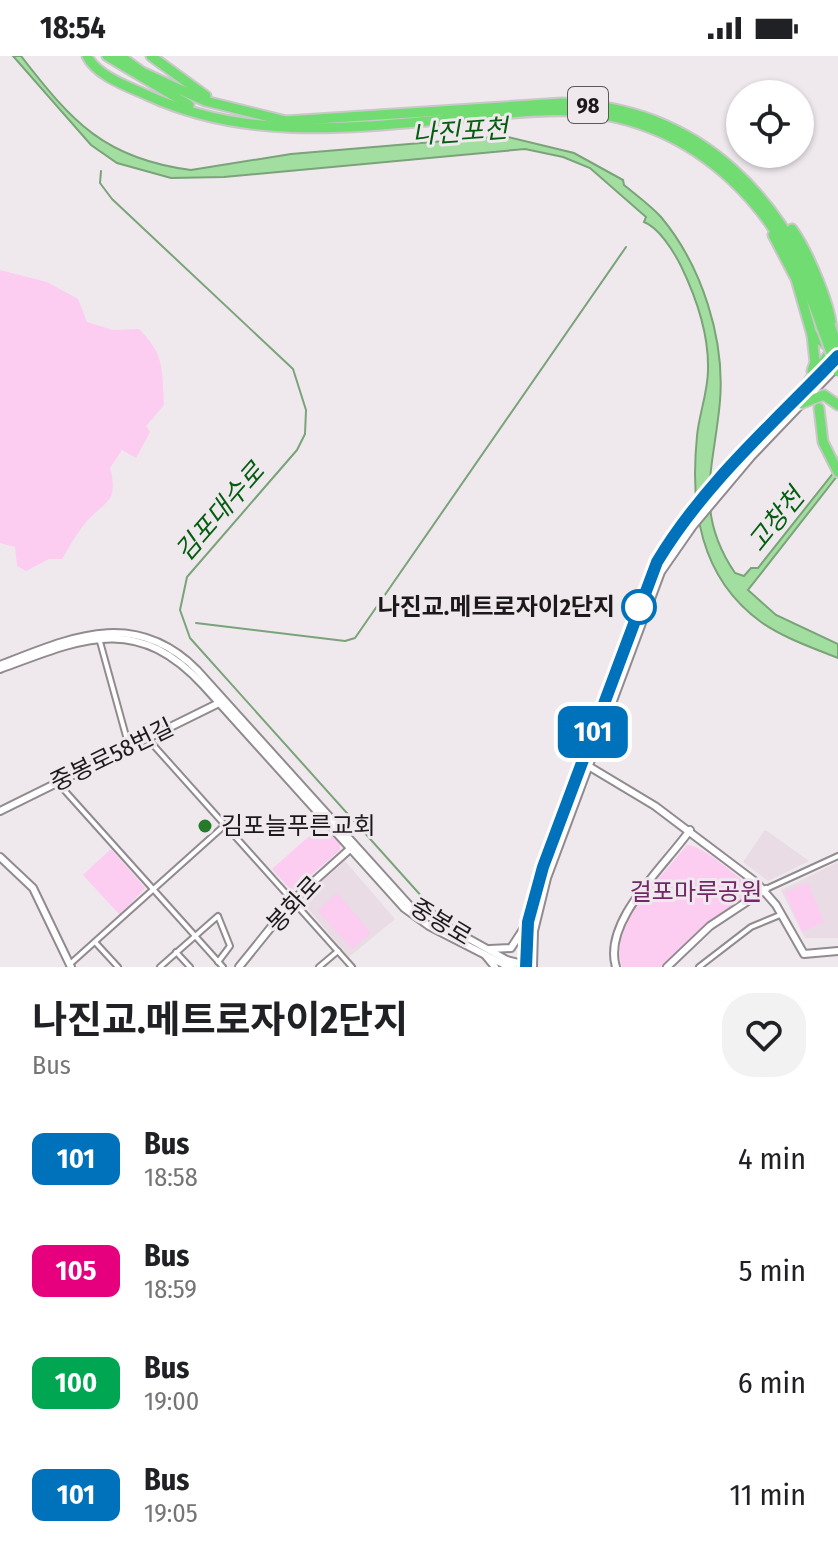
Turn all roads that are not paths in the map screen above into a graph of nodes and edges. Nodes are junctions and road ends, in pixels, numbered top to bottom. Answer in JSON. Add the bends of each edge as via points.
{"nodes":[{"id":1,"x":87,"y":56,"type":"edge"},
{"id":2,"x":107,"y":56,"type":"edge"},
{"id":3,"x":120,"y":56,"type":"edge"},
{"id":4,"x":153,"y":58,"type":"edge"},
{"id":5,"x":140,"y":75,"type":"junction"},
{"id":6,"x":242,"y":113,"type":"junction"},
{"id":7,"x":234,"y":120,"type":"junction"},
{"id":8,"x":756,"y":204,"type":"junction"},
{"id":9,"x":832,"y":325,"type":"edge"},
{"id":10,"x":816,"y":339,"type":"junction"},
{"id":11,"x":837,"y":349,"type":"edge"},
{"id":12,"x":836,"y":367,"type":"edge"},
{"id":13,"x":803,"y":389,"type":"junction"},
{"id":14,"x":800,"y":404,"type":"junction"},
{"id":15,"x":838,"y":405,"type":"edge"},
{"id":16,"x":819,"y":408,"type":"dead end"},
{"id":17,"x":838,"y":472,"type":"edge"},
{"id":18,"x":98,"y":634,"type":"junction"},
{"id":19,"x":0,"y":667,"type":"edge"},
{"id":20,"x":221,"y":701,"type":"junction"},
{"id":21,"x":147,"y":738,"type":"junction"},
{"id":22,"x":129,"y":747,"type":"junction"},
{"id":23,"x":585,"y":763,"type":"junction"},
{"id":24,"x":57,"y":782,"type":"junction"},
{"id":25,"x":0,"y":811,"type":"edge"},
{"id":26,"x":225,"y":825,"type":"junction"},
{"id":27,"x":689,"y":832,"type":"junction"},
{"id":28,"x":352,"y":847,"type":"junction"},
{"id":29,"x":838,"y":856,"type":"edge"},
{"id":30,"x":0,"y":857,"type":"edge"},
{"id":31,"x":153,"y":889,"type":"junction"},
{"id":32,"x":765,"y":890,"type":"junction"},
{"id":33,"x":293,"y":900,"type":"junction"},
{"id":34,"x":782,"y":914,"type":"junction"},
{"id":35,"x":528,"y":922,"type":"junction"},
{"id":36,"x":195,"y":936,"type":"junction"},
{"id":37,"x":95,"y":942,"type":"junction"},
{"id":38,"x":480,"y":948,"type":"junction"},
{"id":39,"x":838,"y":949,"type":"edge"},
{"id":40,"x":338,"y":951,"type":"junction"},
{"id":41,"x":176,"y":952,"type":"junction"},
{"id":42,"x":218,"y":962,"type":"junction"},
{"id":43,"x":70,"y":966,"type":"edge"},
{"id":44,"x":528,"y":966,"type":"edge"},
{"id":45,"x":118,"y":967,"type":"edge"},
{"id":46,"x":160,"y":967,"type":"edge"},
{"id":47,"x":190,"y":967,"type":"edge"},
{"id":48,"x":223,"y":967,"type":"edge"},
{"id":49,"x":239,"y":967,"type":"edge"},
{"id":50,"x":319,"y":967,"type":"edge"},
{"id":51,"x":352,"y":967,"type":"edge"},
{"id":52,"x":495,"y":967,"type":"edge"},
{"id":53,"x":616,"y":967,"type":"edge"},
{"id":54,"x":667,"y":967,"type":"edge"},
{"id":55,"x":699,"y":967,"type":"edge"}],
"edges":[{"from":1,"to":7,"type":"highway","via":[[96,68],[138,91]]},
{"from":2,"to":5,"type":"highway","number":"98"},
{"from":3,"to":5,"type":"highway","number":"98"},
{"from":4,"to":6,"type":"highway","via":[[189,87]]},
{"from":5,"to":6,"type":"highway","number":"98"},
{"from":5,"to":7,"type":"highway","number":"98","via":[[183,103]]},
{"from":6,"to":9,"type":"highway","number":"98","via":[[300,122],[575,103],[686,136],[729,164],[768,203],[805,262]]},
{"from":7,"to":8,"type":"highway","number":"98","via":[[311,129],[535,111],[586,112],[686,145],[727,173]]},
{"from":8,"to":9,"type":"highway","number":"98"},
{"from":8,"to":10,"type":"highway","via":[[790,266]]},
{"from":9,"to":10,"type":"highway","via":[[831,341]]},
{"from":9,"to":11,"type":"highway","number":"98","bridge":true},
{"from":9,"to":12,"type":"highway","number":"98","bridge":true},
{"from":10,"to":11,"type":"highway"},
{"from":10,"to":13,"type":"highway","via":[[815,362]]},
{"from":11,"to":12,"type":"street"},
{"from":11,"to":13,"type":"highway"},
{"from":12,"to":13,"type":"street"},
{"from":12,"to":14,"type":"street"},
{"from":13,"to":23,"type":"street","via":[[719,477],[657,562]]},
{"from":14,"to":15,"type":"highway","via":[[824,395]]},
{"from":14,"to":23,"type":"street","via":[[715,499],[661,572]]},
{"from":16,"to":17,"type":"highway","via":[[823,442]]},
{"from":18,"to":19,"type":"street","name":"중봉로"},
{"from":18,"to":20,"type":"street","name":"중봉로","via":[[131,634],[164,646],[191,664]]},
{"from":18,"to":22,"type":"street"},
{"from":20,"to":21,"type":"street","name":"중봉로58번길"},
{"from":20,"to":28,"type":"street","name":"중봉로"},
{"from":21,"to":22,"type":"street","name":"중봉로58번길"},
{"from":21,"to":26,"type":"street"},
{"from":22,"to":24,"type":"street","name":"중봉로58번길"},
{"from":23,"to":27,"type":"street"},
{"from":23,"to":35,"type":"street","via":[[543,867]]},
{"from":23,"to":44,"type":"street","via":[[541,898]]},
{"from":24,"to":25,"type":"street","name":"중봉로58번길"},
{"from":24,"to":31,"type":"street"},
{"from":26,"to":31,"type":"street"},
{"from":26,"to":33,"type":"street"},
{"from":27,"to":32,"type":"street"},
{"from":27,"to":53,"type":"street","via":[[621,920]]},
{"from":28,"to":33,"type":"street","name":"봉화로"},
{"from":28,"to":38,"type":"street","name":"중봉로","via":[[416,912]]},
{"from":29,"to":32,"type":"street"},
{"from":30,"to":43,"type":"street","via":[[33,888]]},
{"from":31,"to":36,"type":"street"},
{"from":31,"to":37,"type":"street"},
{"from":32,"to":34,"type":"street"},
{"from":32,"to":54,"type":"street","via":[[710,926]]},
{"from":33,"to":40,"type":"street"},
{"from":33,"to":49,"type":"street","name":"봉화로"},
{"from":34,"to":39,"type":"street","via":[[804,954]]},
{"from":34,"to":55,"type":"street","via":[[751,927]]},
{"from":35,"to":38,"type":"street","via":[[511,948]]},
{"from":35,"to":44,"type":"street"},
{"from":36,"to":41,"type":"street"},
{"from":36,"to":42,"type":"street"},
{"from":36,"to":42,"type":"street","via":[[219,917],[230,949]]},
{"from":37,"to":43,"type":"street"},
{"from":37,"to":45,"type":"street"},
{"from":38,"to":44,"type":"street","name":"중봉로"},
{"from":38,"to":52,"type":"street"},
{"from":40,"to":50,"type":"street"},
{"from":40,"to":51,"type":"street"},
{"from":41,"to":46,"type":"street"},
{"from":41,"to":47,"type":"street"},
{"from":42,"to":48,"type":"street"}]}
